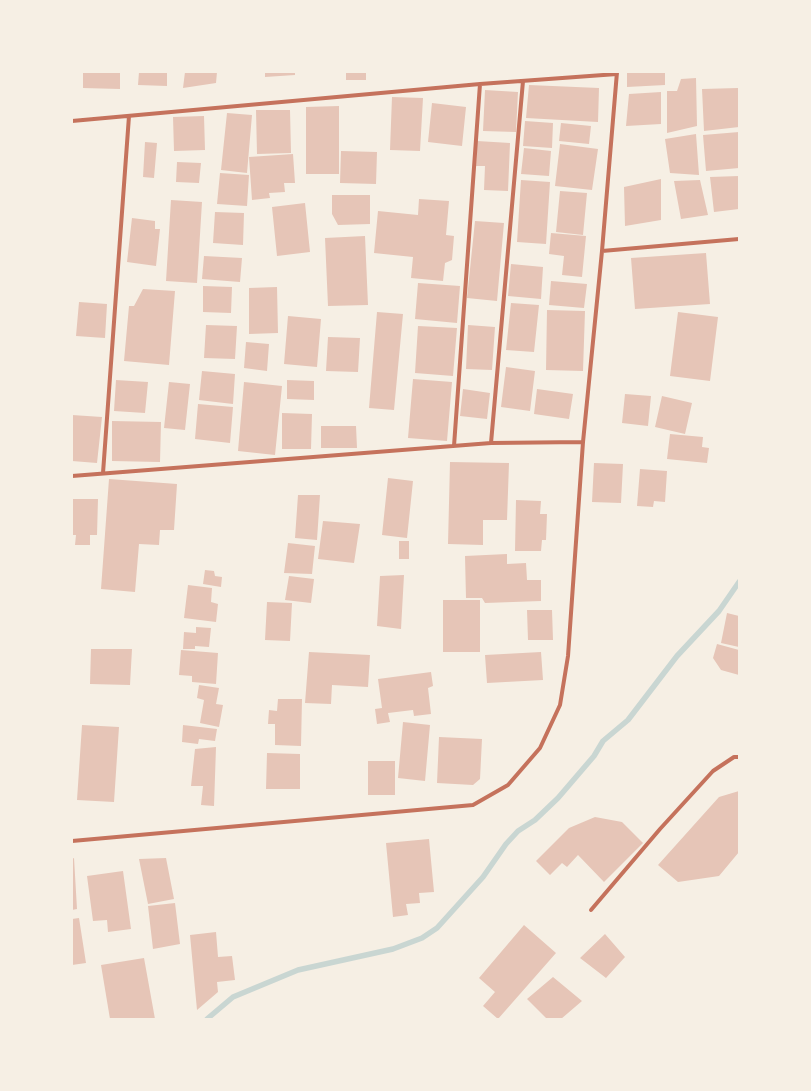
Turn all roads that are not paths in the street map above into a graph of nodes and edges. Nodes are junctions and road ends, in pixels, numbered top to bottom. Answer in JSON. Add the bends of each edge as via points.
{"nodes":[{"id":1,"x":617,"y":73,"type":"edge"},
{"id":2,"x":523,"y":81,"type":"junction"},
{"id":3,"x":480,"y":84,"type":"junction"},
{"id":4,"x":130,"y":116,"type":"junction"},
{"id":5,"x":72,"y":121,"type":"edge"},
{"id":6,"x":739,"y":239,"type":"edge"},
{"id":7,"x":602,"y":251,"type":"junction"},
{"id":8,"x":583,"y":442,"type":"junction"},
{"id":9,"x":491,"y":443,"type":"junction"},
{"id":10,"x":454,"y":446,"type":"junction"},
{"id":11,"x":103,"y":474,"type":"junction"},
{"id":12,"x":72,"y":476,"type":"edge"},
{"id":13,"x":739,"y":757,"type":"edge"},
{"id":14,"x":72,"y":841,"type":"edge"},
{"id":15,"x":591,"y":910,"type":"dead end"}],
"edges":[{"from":1,"to":2,"type":"street"},
{"from":1,"to":7,"type":"street"},
{"from":2,"to":3,"type":"street"},
{"from":2,"to":9,"type":"street"},
{"from":3,"to":4,"type":"street"},
{"from":3,"to":10,"type":"street"},
{"from":4,"to":5,"type":"street"},
{"from":4,"to":11,"type":"street"},
{"from":6,"to":7,"type":"street"},
{"from":7,"to":8,"type":"street"},
{"from":8,"to":9,"type":"street"},
{"from":8,"to":14,"type":"street","via":[[568,656],[560,705],[540,748],[508,786],[473,805]]},
{"from":9,"to":10,"type":"street"},
{"from":10,"to":11,"type":"street"},
{"from":11,"to":12,"type":"street"},
{"from":13,"to":15,"type":"street","via":[[734,757],[713,771]]}]}
